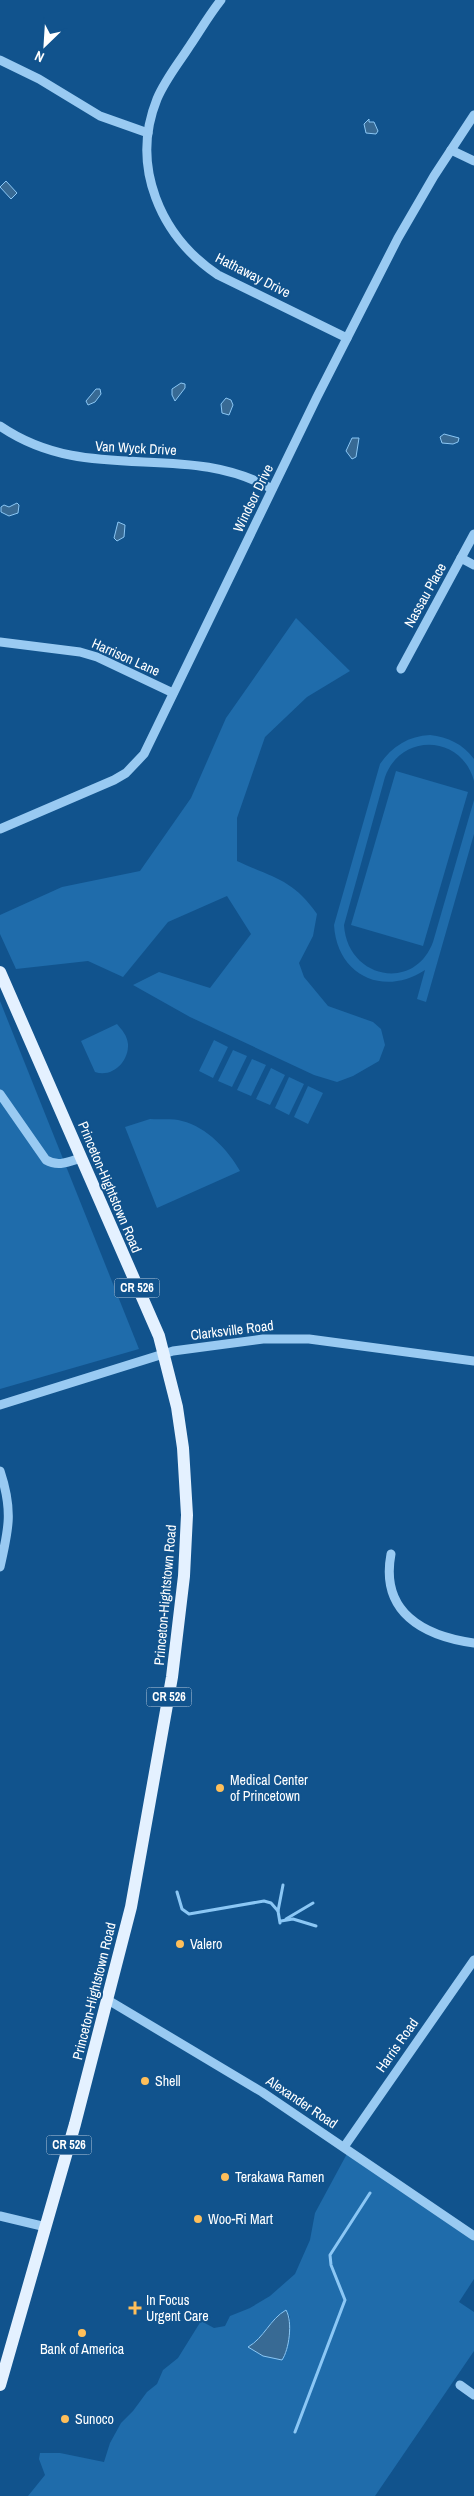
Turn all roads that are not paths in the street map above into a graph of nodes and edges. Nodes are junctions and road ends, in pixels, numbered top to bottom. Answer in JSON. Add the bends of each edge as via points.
{"nodes":[{"id":1,"x":222,"y":0,"type":"edge"},
{"id":2,"x":0,"y":60,"type":"edge"},
{"id":3,"x":474,"y":115,"type":"edge"},
{"id":4,"x":148,"y":133,"type":"junction"},
{"id":5,"x":451,"y":150,"type":"junction"},
{"id":6,"x":474,"y":161,"type":"edge"},
{"id":7,"x":347,"y":338,"type":"junction"},
{"id":8,"x":0,"y":426,"type":"edge"},
{"id":9,"x":272,"y":489,"type":"junction"},
{"id":10,"x":474,"y":534,"type":"edge"},
{"id":11,"x":461,"y":558,"type":"junction"},
{"id":12,"x":474,"y":565,"type":"edge"},
{"id":13,"x":2,"y":644,"type":"edge"},
{"id":14,"x":401,"y":669,"type":"dead end"},
{"id":15,"x":173,"y":693,"type":"junction"},
{"id":16,"x":0,"y":829,"type":"edge"},
{"id":17,"x":0,"y":972,"type":"edge"},
{"id":18,"x":0,"y":1094,"type":"edge"},
{"id":19,"x":81,"y":1158,"type":"junction"},
{"id":20,"x":164,"y":1354,"type":"junction"},
{"id":21,"x":474,"y":1361,"type":"edge"},
{"id":22,"x":0,"y":1404,"type":"edge"},
{"id":23,"x":0,"y":1471,"type":"edge"},
{"id":24,"x":391,"y":1554,"type":"dead end"},
{"id":25,"x":0,"y":1567,"type":"edge"},
{"id":26,"x":474,"y":1643,"type":"edge"},
{"id":27,"x":474,"y":1960,"type":"edge"},
{"id":28,"x":108,"y":2000,"type":"junction"},
{"id":29,"x":344,"y":2147,"type":"junction"},
{"id":30,"x":0,"y":2216,"type":"edge"},
{"id":31,"x":46,"y":2228,"type":"junction"},
{"id":32,"x":474,"y":2236,"type":"edge"},
{"id":33,"x":0,"y":2385,"type":"edge"},
{"id":34,"x":460,"y":2385,"type":"dead end"},
{"id":35,"x":474,"y":2395,"type":"edge"}],
"edges":[{"from":1,"to":4,"type":"street","name":"Hathaway Drive","via":[[165,84]]},
{"from":2,"to":4,"type":"street","via":[[100,116]]},
{"from":3,"to":5,"type":"street","name":"Windsor Drive"},
{"from":4,"to":7,"type":"street","name":"Hathaway Drive","via":[[147,155],[153,194],[166,223],[188,252],[218,275]]},
{"from":5,"to":6,"type":"street"},
{"from":5,"to":7,"type":"street","name":"Windsor Drive","via":[[398,238]]},
{"from":7,"to":9,"type":"street","name":"Windsor Drive"},
{"from":8,"to":9,"type":"street","name":"Van Wyck Drive","via":[[28,443],[64,455],[97,460],[209,465],[246,476]]},
{"from":9,"to":15,"type":"street","name":"Windsor Drive"},
{"from":10,"to":11,"type":"street","name":"Nassau Place"},
{"from":11,"to":12,"type":"street"},
{"from":11,"to":14,"type":"street","name":"Nassau Place"},
{"from":13,"to":15,"type":"street","name":"Harrison Lane","via":[[80,652],[98,657]]},
{"from":15,"to":16,"type":"street","name":"Windsor Drive","via":[[144,754],[126,773]]},
{"from":17,"to":19,"type":"main road","name":"Princeton-Hightstown Road","number":"CR 526"},
{"from":18,"to":19,"type":"street","via":[[46,1160],[63,1164]]},
{"from":19,"to":20,"type":"main road","name":"Princeton-Hightstown Road","number":"CR 526"},
{"from":20,"to":21,"type":"street","name":"Clarksville Road","via":[[284,1338]]},
{"from":20,"to":22,"type":"street","name":"Clarksville Road"},
{"from":20,"to":28,"type":"main road","name":"Princeton-Hightstown Road","number":"CR 526","via":[[184,1448],[187,1514],[184,1576],[170,1693],[131,1908]]},
{"from":23,"to":25,"type":"street","via":[[10,1512]]},
{"from":24,"to":26,"type":"street","via":[[391,1588],[404,1613],[424,1629]]},
{"from":27,"to":29,"type":"street","name":"Harris Road"},
{"from":28,"to":29,"type":"street","name":"Alexander Road","via":[[256,2087]]},
{"from":28,"to":31,"type":"main road","name":"Princeton-Hightstown Road","number":"CR 526"},
{"from":29,"to":32,"type":"street","name":"Alexander Road"},
{"from":30,"to":31,"type":"street"},
{"from":31,"to":33,"type":"main road","name":"Princeton-Hightstown Road","number":"CR 526"},
{"from":34,"to":35,"type":"street"}]}
